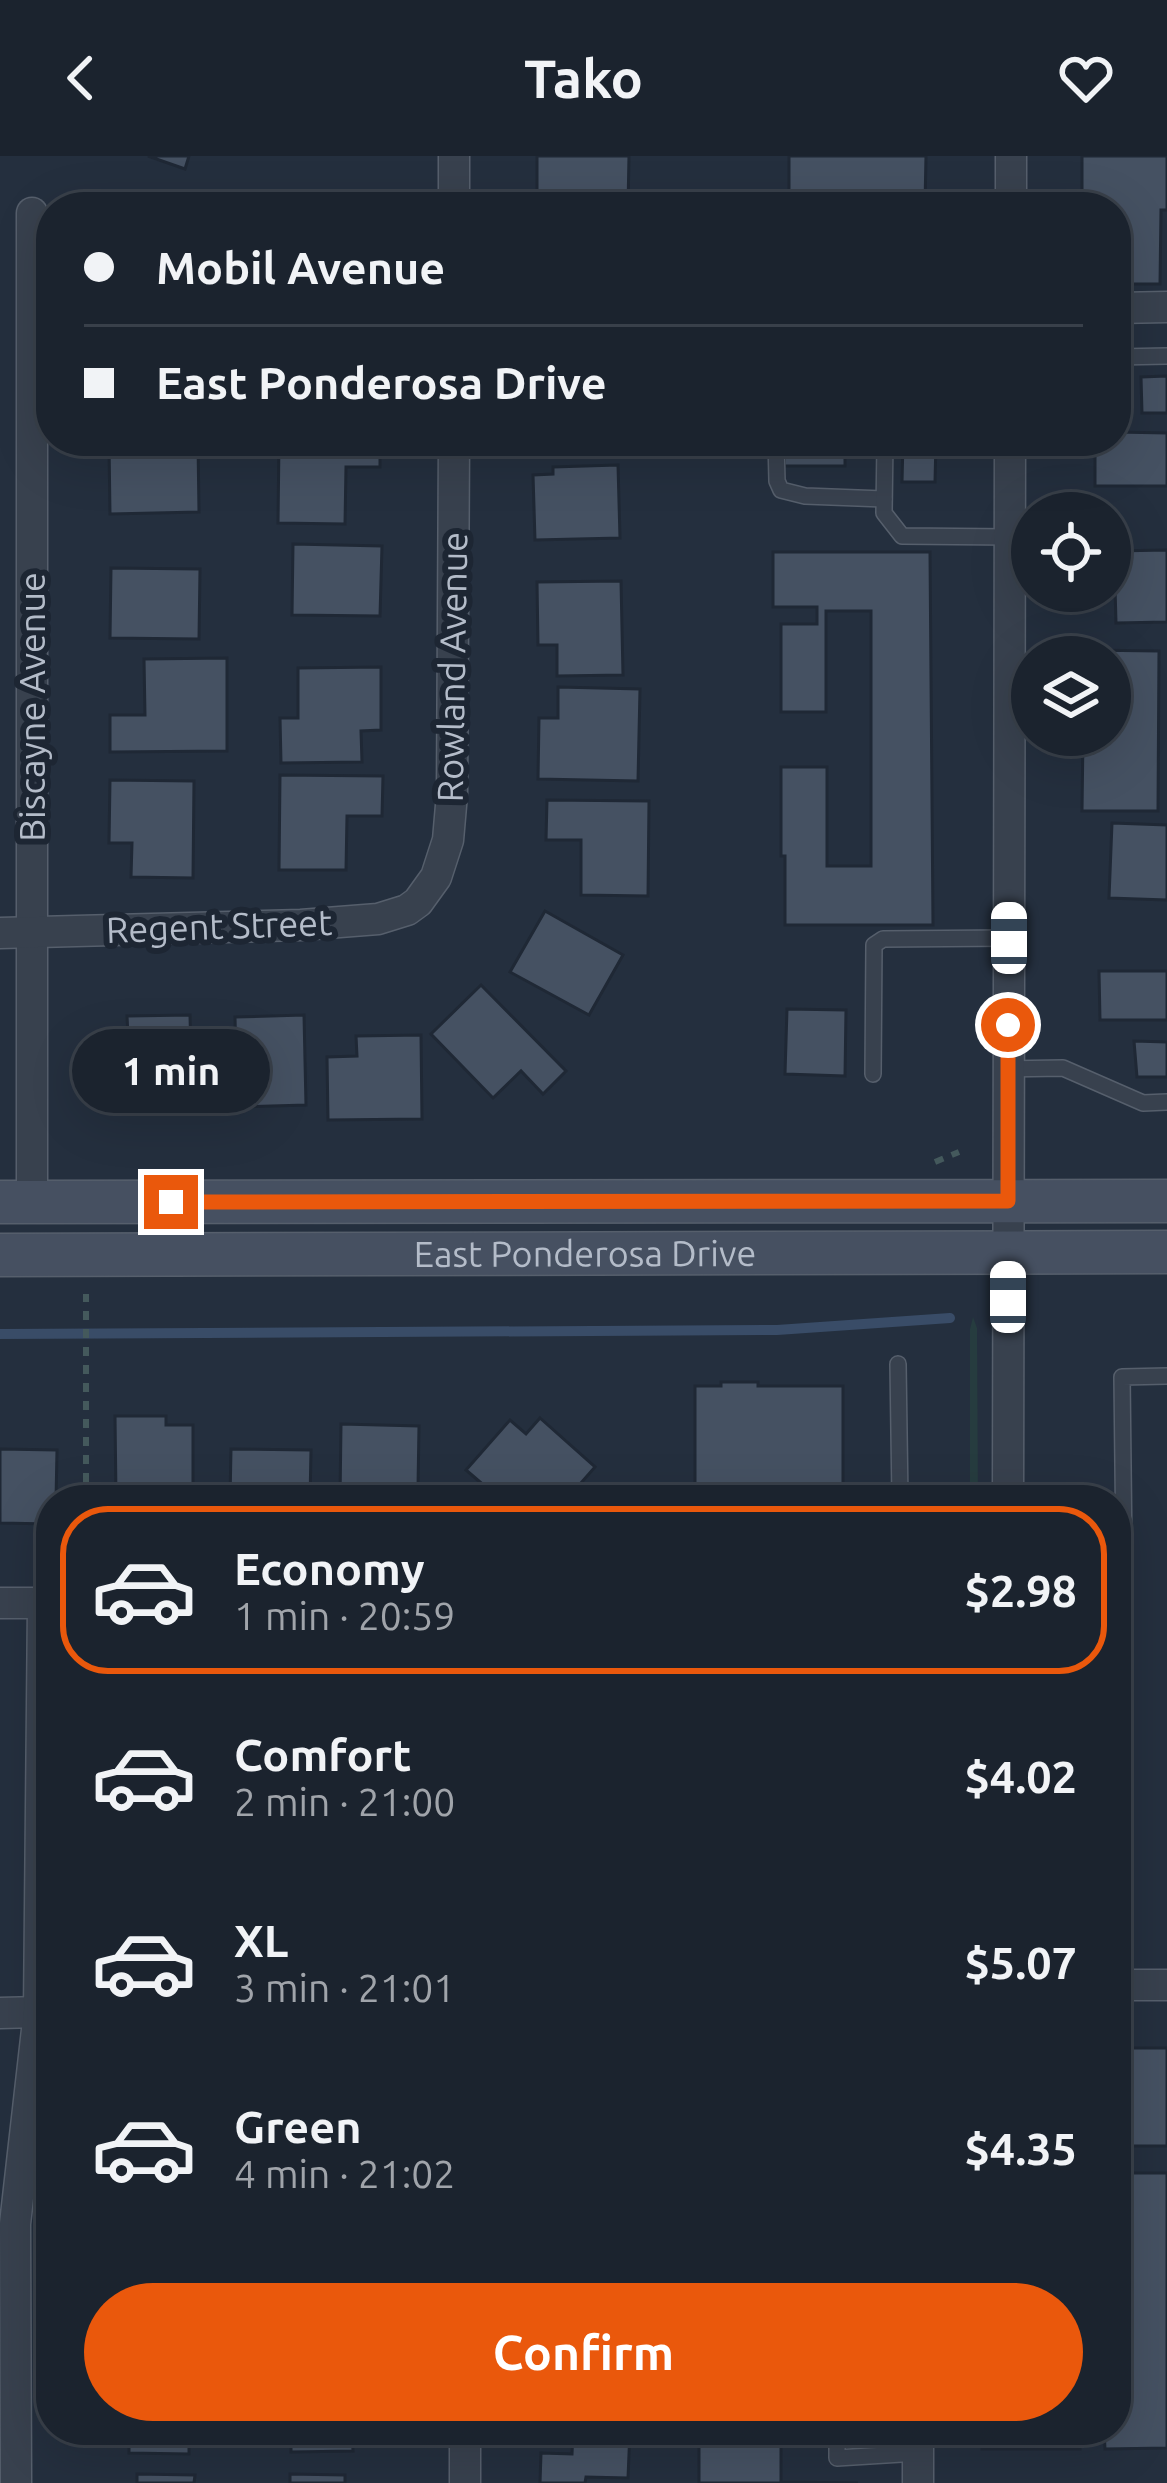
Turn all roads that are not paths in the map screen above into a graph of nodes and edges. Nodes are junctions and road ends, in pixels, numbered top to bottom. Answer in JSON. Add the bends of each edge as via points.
{"nodes":[{"id":1,"x":454,"y":156,"type":"edge"},
{"id":2,"x":1011,"y":156,"type":"edge"},
{"id":3,"x":454,"y":192,"type":"edge"},
{"id":4,"x":1010,"y":192,"type":"edge"},
{"id":5,"x":32,"y":213,"type":"dead end"},
{"id":6,"x":1131,"y":308,"type":"edge"},
{"id":7,"x":1167,"y":308,"type":"edge"},
{"id":8,"x":1167,"y":356,"type":"edge"},
{"id":9,"x":1131,"y":357,"type":"edge"},
{"id":10,"x":454,"y":456,"type":"edge"},
{"id":11,"x":776,"y":456,"type":"edge"},
{"id":12,"x":885,"y":456,"type":"edge"},
{"id":13,"x":1010,"y":456,"type":"edge"},
{"id":14,"x":884,"y":499,"type":"junction"},
{"id":15,"x":1010,"y":537,"type":"junction"},
{"id":16,"x":428,"y":890,"type":"joint"},
{"id":17,"x":0,"y":933,"type":"edge"},
{"id":18,"x":32,"y":933,"type":"junction"},
{"id":19,"x":1009,"y":938,"type":"junction"},
{"id":20,"x":1008,"y":1069,"type":"junction"},
{"id":21,"x":873,"y":1074,"type":"dead end"},
{"id":22,"x":1167,"y":1102,"type":"edge"},
{"id":23,"x":1008,"y":1201,"type":"junction"},
{"id":24,"x":1167,"y":1201,"type":"edge"},
{"id":25,"x":16,"y":1202,"type":"edge"},
{"id":26,"x":1008,"y":1251,"type":"junction"},
{"id":27,"x":1167,"y":1252,"type":"edge"},
{"id":28,"x":0,"y":1255,"type":"edge"},
{"id":29,"x":898,"y":1364,"type":"dead end"},
{"id":30,"x":1167,"y":1376,"type":"edge"},
{"id":31,"x":900,"y":1485,"type":"edge"},
{"id":32,"x":1008,"y":1485,"type":"edge"},
{"id":33,"x":1123,"y":1485,"type":"edge"},
{"id":34,"x":0,"y":1603,"type":"edge"},
{"id":35,"x":36,"y":1603,"type":"edge"},
{"id":36,"x":1167,"y":1984,"type":"edge"},
{"id":37,"x":1131,"y":1985,"type":"edge"},
{"id":38,"x":36,"y":2012,"type":"edge"},
{"id":39,"x":0,"y":2013,"type":"edge"},
{"id":40,"x":36,"y":2038,"type":"edge"},
{"id":41,"x":465,"y":2445,"type":"edge"},
{"id":42,"x":837,"y":2445,"type":"edge"},
{"id":43,"x":918,"y":2456,"type":"edge"},
{"id":44,"x":16,"y":2483,"type":"edge"},
{"id":45,"x":465,"y":2483,"type":"edge"}],
"edges":[{"from":1,"to":3,"type":"street"},
{"from":2,"to":4,"type":"street"},
{"from":5,"to":18,"type":"street","name":"Biscayne Avenue"},
{"from":6,"to":7,"type":"street"},
{"from":8,"to":9,"type":"lane"},
{"from":10,"to":16,"type":"street","name":"Rowland Avenue","via":[[452,794],[448,840]]},
{"from":11,"to":14,"type":"lane","via":[[782,490]]},
{"from":12,"to":14,"type":"lane"},
{"from":13,"to":15,"type":"street"},
{"from":14,"to":15,"type":"lane","via":[[884,513],[902,536]]},
{"from":15,"to":19,"type":"street"},
{"from":16,"to":18,"type":"street","name":"Regent Street","via":[[407,910],[378,919]]},
{"from":17,"to":18,"type":"street","name":"Regent Street"},
{"from":18,"to":25,"type":"street","name":"Biscayne Avenue"},
{"from":19,"to":20,"type":"street"},
{"from":19,"to":21,"type":"lane","via":[[874,945]]},
{"from":20,"to":22,"type":"lane","via":[[1063,1068],[1143,1102]]},
{"from":20,"to":23,"type":"street"},
{"from":23,"to":24,"type":"main road","name":"East Ponderosa Drive"},
{"from":23,"to":25,"type":"main road","name":"East Ponderosa Drive"},
{"from":23,"to":26,"type":"street"},
{"from":26,"to":27,"type":"main road","name":"East Ponderosa Drive"},
{"from":26,"to":28,"type":"main road","name":"East Ponderosa Drive"},
{"from":26,"to":32,"type":"street"},
{"from":29,"to":31,"type":"lane"},
{"from":30,"to":33,"type":"lane","via":[[1122,1377]]},
{"from":34,"to":35,"type":"street"},
{"from":36,"to":37,"type":"street"},
{"from":38,"to":39,"type":"street"},
{"from":40,"to":44,"type":"street","via":[[15,2224]]},
{"from":41,"to":45,"type":"street"},
{"from":42,"to":43,"type":"lane","via":[[837,2458]]}]}
